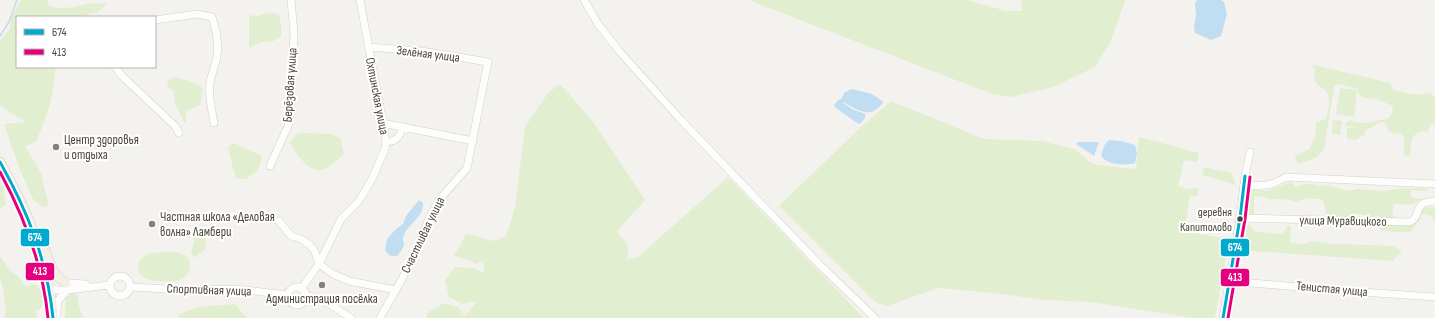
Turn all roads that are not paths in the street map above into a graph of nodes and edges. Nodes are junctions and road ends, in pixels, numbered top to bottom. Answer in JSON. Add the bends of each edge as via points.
{"nodes":[{"id":1,"x":291,"y":0,"type":"edge"},
{"id":2,"x":360,"y":0,"type":"edge"},
{"id":3,"x":584,"y":0,"type":"edge"},
{"id":4,"x":156,"y":20,"type":"edge"},
{"id":5,"x":368,"y":47,"type":"junction"},
{"id":6,"x":488,"y":62,"type":"joint"},
{"id":7,"x":116,"y":68,"type":"edge"},
{"id":8,"x":214,"y":123,"type":"dead end"},
{"id":9,"x":382,"y":123,"type":"junction"},
{"id":10,"x":403,"y":127,"type":"junction"},
{"id":11,"x":179,"y":133,"type":"dead end"},
{"id":12,"x":473,"y":141,"type":"junction"},
{"id":13,"x":386,"y":142,"type":"junction"},
{"id":14,"x":1250,"y":152,"type":"dead end"},
{"id":15,"x":0,"y":162,"type":"edge"},
{"id":16,"x":270,"y":166,"type":"dead end"},
{"id":17,"x":1435,"y":184,"type":"edge"},
{"id":18,"x":1244,"y":185,"type":"junction"},
{"id":19,"x":1435,"y":201,"type":"edge"},
{"id":20,"x":1240,"y":218,"type":"junction"},
{"id":21,"x":279,"y":221,"type":"dead end"},
{"id":22,"x":32,"y":227,"type":"junction"},
{"id":23,"x":318,"y":264,"type":"junction"},
{"id":24,"x":1229,"y":280,"type":"junction"},
{"id":25,"x":106,"y":285,"type":"junction"},
{"id":26,"x":49,"y":286,"type":"junction"},
{"id":27,"x":66,"y":286,"type":"junction"},
{"id":28,"x":130,"y":287,"type":"junction"},
{"id":29,"x":302,"y":289,"type":"junction"},
{"id":30,"x":396,"y":290,"type":"junction"},
{"id":31,"x":288,"y":295,"type":"junction"},
{"id":32,"x":1435,"y":297,"type":"edge"},
{"id":33,"x":305,"y":298,"type":"junction"},
{"id":34,"x":53,"y":318,"type":"edge"},
{"id":35,"x":56,"y":318,"type":"edge"},
{"id":36,"x":352,"y":318,"type":"edge"},
{"id":37,"x":380,"y":318,"type":"edge"},
{"id":38,"x":875,"y":318,"type":"edge"},
{"id":39,"x":1223,"y":318,"type":"edge"}],
"edges":[{"from":1,"to":16,"type":"street","name":"Берёзовая улица","via":[[294,33],[290,117]]},
{"from":2,"to":5,"type":"street","name":"Охтинская улица"},
{"from":3,"to":38,"type":"street","via":[[602,30],[680,119],[810,255]]},
{"from":4,"to":8,"type":"street","via":[[198,14],[212,16],[216,27],[218,55],[210,82]]},
{"from":5,"to":6,"type":"street","name":"Зелёная улица","via":[[421,51]]},
{"from":5,"to":9,"type":"street","name":"Охтинская улица"},
{"from":6,"to":12,"type":"street","name":"Счастливая улица"},
{"from":7,"to":11,"type":"street","via":[[175,126]]},
{"from":9,"to":10,"type":"street"},
{"from":9,"to":13,"type":"street","name":"Охтинская улица"},
{"from":10,"to":12,"type":"street"},
{"from":10,"to":13,"type":"street","via":[[396,140]]},
{"from":12,"to":30,"type":"street","name":"Счастливая улица","via":[[467,168],[438,200]]},
{"from":13,"to":23,"type":"street","name":"Охтинская улица","via":[[372,179],[358,201],[341,219]]},
{"from":14,"to":18,"type":"street"},
{"from":15,"to":22,"type":"main road","via":[[18,194]]},
{"from":17,"to":18,"type":"street","via":[[1286,177],[1272,185]]},
{"from":18,"to":20,"type":"street"},
{"from":19,"to":20,"type":"street","name":"улица Муравицкого","via":[[1421,205],[1416,218],[1410,222]]},
{"from":20,"to":24,"type":"street"},
{"from":21,"to":23,"type":"street","via":[[291,236],[310,245]]},
{"from":22,"to":26,"type":"main road"},
{"from":22,"to":27,"type":"main road","via":[[41,239],[55,273]]},
{"from":23,"to":29,"type":"street","name":"Охтинская улица"},
{"from":23,"to":30,"type":"street","via":[[349,281]]},
{"from":24,"to":32,"type":"street","name":"Тенистая улица"},
{"from":24,"to":39,"type":"street"},
{"from":25,"to":27,"type":"street"},
{"from":25,"to":28,"type":"street","via":[[118,296],[124,296]]},
{"from":25,"to":28,"type":"street","via":[[122,275],[130,282]]},
{"from":26,"to":27,"type":"main road","via":[[55,282]]},
{"from":26,"to":34,"type":"main road"},
{"from":27,"to":35,"type":"street","via":[[58,301]]},
{"from":28,"to":31,"type":"street","name":"Спортивная улица","via":[[236,289]]},
{"from":29,"to":31,"type":"street","name":"Спортивная улица","via":[[295,287]]},
{"from":29,"to":33,"type":"street"},
{"from":30,"to":37,"type":"street","name":"Счастливая улица"},
{"from":31,"to":33,"type":"street","name":"Спортивная улица","via":[[292,304],[296,305]]},
{"from":33,"to":36,"type":"street","via":[[310,296],[323,300]]}]}
